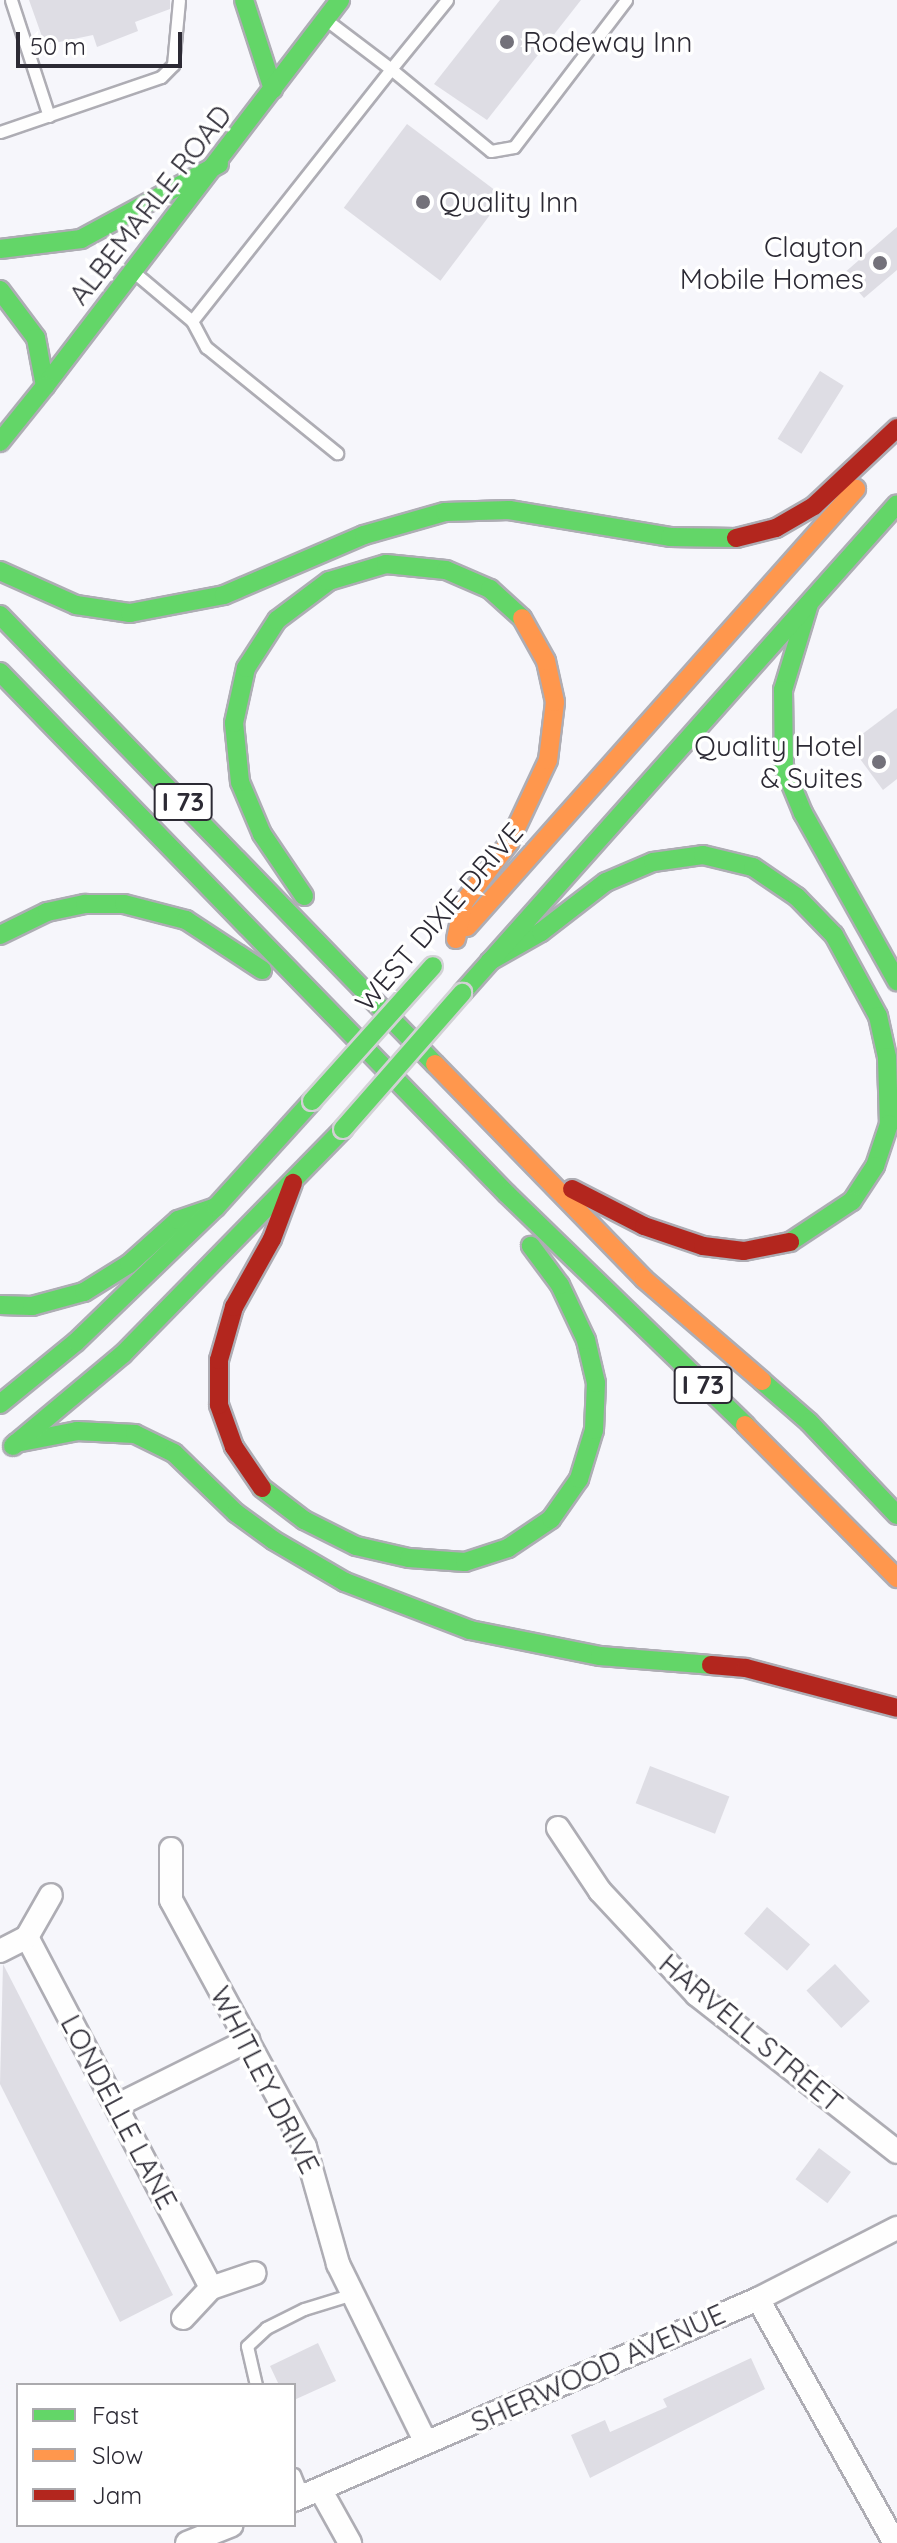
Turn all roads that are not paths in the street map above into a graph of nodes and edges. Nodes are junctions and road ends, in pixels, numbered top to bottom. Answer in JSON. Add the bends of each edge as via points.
{"nodes":[{"id":1,"x":11,"y":0,"type":"edge"},
{"id":2,"x":179,"y":0,"type":"edge"},
{"id":3,"x":244,"y":0,"type":"edge"},
{"id":4,"x":340,"y":0,"type":"edge"},
{"id":5,"x":447,"y":0,"type":"edge"},
{"id":6,"x":626,"y":0,"type":"edge"},
{"id":7,"x":325,"y":19,"type":"junction"},
{"id":8,"x":391,"y":69,"type":"junction"},
{"id":9,"x":273,"y":89,"type":"junction"},
{"id":10,"x":49,"y":116,"type":"junction"},
{"id":11,"x":0,"y":131,"type":"edge"},
{"id":12,"x":219,"y":164,"type":"junction"},
{"id":13,"x":0,"y":249,"type":"edge"},
{"id":14,"x":134,"y":272,"type":"junction"},
{"id":15,"x":0,"y":290,"type":"edge"},
{"id":16,"x":192,"y":321,"type":"junction"},
{"id":17,"x":45,"y":386,"type":"junction"},
{"id":18,"x":897,"y":428,"type":"edge"},
{"id":19,"x":0,"y":442,"type":"edge"},
{"id":20,"x":897,"y":444,"type":"edge"},
{"id":21,"x":337,"y":453,"type":"dead end"},
{"id":22,"x":897,"y":504,"type":"edge"},
{"id":23,"x":0,"y":571,"type":"edge"},
{"id":24,"x":809,"y":604,"type":"junction"},
{"id":25,"x":0,"y":615,"type":"edge"},
{"id":26,"x":0,"y":672,"type":"edge"},
{"id":27,"x":317,"y":911,"type":"dead end"},
{"id":28,"x":0,"y":935,"type":"edge"},
{"id":29,"x":456,"y":939,"type":"junction"},
{"id":30,"x":354,"y":950,"type":"dead end"},
{"id":31,"x":490,"y":961,"type":"junction"},
{"id":32,"x":897,"y":981,"type":"edge"},
{"id":33,"x":365,"y":988,"type":"junction"},
{"id":34,"x":324,"y":1007,"type":"junction"},
{"id":35,"x":553,"y":1181,"type":"junction"},
{"id":36,"x":293,"y":1183,"type":"junction"},
{"id":37,"x":507,"y":1194,"type":"junction"},
{"id":38,"x":216,"y":1207,"type":"junction"},
{"id":39,"x":0,"y":1305,"type":"edge"},
{"id":40,"x":0,"y":1404,"type":"edge"},
{"id":41,"x":16,"y":1443,"type":"junction"},
{"id":42,"x":0,"y":1456,"type":"edge"},
{"id":43,"x":897,"y":1515,"type":"edge"},
{"id":44,"x":897,"y":1578,"type":"edge"},
{"id":45,"x":897,"y":1708,"type":"edge"},
{"id":46,"x":558,"y":1828,"type":"dead end"},
{"id":47,"x":171,"y":1849,"type":"dead end"},
{"id":48,"x":51,"y":1895,"type":"dead end"},
{"id":49,"x":27,"y":1937,"type":"junction"},
{"id":50,"x":0,"y":1951,"type":"edge"},
{"id":51,"x":249,"y":2040,"type":"junction"},
{"id":52,"x":116,"y":2106,"type":"junction"},
{"id":53,"x":897,"y":2152,"type":"edge"},
{"id":54,"x":897,"y":2228,"type":"edge"},
{"id":55,"x":255,"y":2273,"type":"dead end"},
{"id":56,"x":211,"y":2288,"type":"junction"},
{"id":57,"x":353,"y":2294,"type":"junction"},
{"id":58,"x":758,"y":2299,"type":"junction"},
{"id":59,"x":183,"y":2318,"type":"dead end"},
{"id":60,"x":256,"y":2383,"type":"edge"},
{"id":61,"x":426,"y":2443,"type":"junction"},
{"id":62,"x":296,"y":2478,"type":"edge"},
{"id":63,"x":306,"y":2495,"type":"edge"},
{"id":64,"x":227,"y":2527,"type":"edge"},
{"id":65,"x":187,"y":2543,"type":"edge"},
{"id":66,"x":350,"y":2543,"type":"edge"},
{"id":67,"x":895,"y":2543,"type":"edge"}],
"edges":[{"from":1,"to":10,"type":"lane"},
{"from":2,"to":10,"type":"lane","via":[[173,65],[161,77]]},
{"from":3,"to":9,"type":"main road"},
{"from":4,"to":7,"type":"main road","name":"ALBEMARLE ROAD"},
{"from":5,"to":8,"type":"lane"},
{"from":6,"to":8,"type":"lane","via":[[514,147],[491,151]]},
{"from":7,"to":8,"type":"lane"},
{"from":7,"to":9,"type":"main road","name":"ALBEMARLE ROAD"},
{"from":8,"to":16,"type":"lane"},
{"from":9,"to":12,"type":"main road","name":"ALBEMARLE ROAD"},
{"from":10,"to":11,"type":"lane"},
{"from":12,"to":13,"type":"main road","via":[[81,239]]},
{"from":12,"to":14,"type":"main road","name":"ALBEMARLE ROAD"},
{"from":14,"to":16,"type":"lane"},
{"from":14,"to":17,"type":"main road","name":"ALBEMARLE ROAD"},
{"from":15,"to":17,"type":"main road","via":[[36,338]]},
{"from":16,"to":21,"type":"lane","via":[[206,347]]},
{"from":17,"to":19,"type":"main road","name":"ALBEMARLE ROAD"},
{"from":18,"to":23,"type":"main road","via":[[814,506],[776,528],[737,538],[670,537],[509,510],[456,511],[364,535],[224,595],[130,613],[76,605]]},
{"from":20,"to":29,"type":"main road","name":"WEST DIXIE DRIVE"},
{"from":22,"to":24,"type":"main road"},
{"from":24,"to":31,"type":"main road"},
{"from":24,"to":32,"type":"main road","via":[[783,690],[784,767],[798,803]]},
{"from":25,"to":33,"type":"main road","number":"I 73"},
{"from":26,"to":34,"type":"main road","number":"I 73"},
{"from":27,"to":29,"type":"main road","via":[[274,856],[240,782],[234,723],[246,668],[277,620],[312,591],[368,567],[424,564],[468,578],[514,610],[546,661],[555,702],[548,760],[537,792],[503,853],[464,902]]},
{"from":28,"to":34,"type":"main road","via":[[67,907],[143,907],[207,930],[275,982]]},
{"from":29,"to":38,"type":"main road","name":"WEST DIXIE DRIVE","bridge":true},
{"from":30,"to":33,"type":"main road"},
{"from":31,"to":35,"type":"main road","via":[[541,932],[617,876],[653,862],[703,855],[753,867],[797,897],[834,935],[878,1016],[890,1087],[889,1124],[875,1166],[852,1201],[791,1242],[744,1251],[703,1246],[644,1226]]},
{"from":31,"to":36,"type":"main road","bridge":true},
{"from":33,"to":35,"type":"main road","number":"I 73"},
{"from":34,"to":37,"type":"main road","number":"I 73"},
{"from":35,"to":43,"type":"main road","number":"I 73","via":[[644,1279],[809,1422]]},
{"from":36,"to":37,"type":"main road","via":[[272,1239],[234,1307],[219,1360],[219,1405],[234,1447],[261,1487],[304,1520],[356,1546],[465,1562],[508,1548],[551,1519],[579,1479],[594,1430],[596,1383],[586,1340],[560,1285],[524,1237]]},
{"from":36,"to":41,"type":"main road","via":[[123,1354]]},
{"from":37,"to":44,"type":"main road","number":"I 73","via":[[810,1485]]},
{"from":38,"to":39,"type":"main road","via":[[178,1220],[120,1271],[84,1292],[32,1306]]},
{"from":38,"to":40,"type":"main road","name":"WEST DIXIE DRIVE","via":[[76,1342]]},
{"from":41,"to":42,"type":"main road"},
{"from":41,"to":45,"type":"main road","via":[[77,1431],[135,1434],[174,1453],[236,1513],[285,1547],[345,1582],[470,1630],[600,1656],[746,1668]]},
{"from":46,"to":53,"type":"street","name":"HARVELL STREET","via":[[600,1891],[697,1995]]},
{"from":47,"to":51,"type":"street","name":"WHITLEY DRIVE","via":[[171,1900]]},
{"from":48,"to":49,"type":"street"},
{"from":49,"to":50,"type":"street"},
{"from":49,"to":52,"type":"street","name":"LONDELLE LANE"},
{"from":51,"to":52,"type":"street"},
{"from":51,"to":57,"type":"street","name":"WHITLEY DRIVE","via":[[305,2147],[338,2264]]},
{"from":52,"to":56,"type":"street","name":"LONDELLE LANE"},
{"from":54,"to":58,"type":"street","name":"SHERWOOD AVENUE"},
{"from":55,"to":56,"type":"street"},
{"from":56,"to":59,"type":"street"},
{"from":57,"to":60,"type":"lane","via":[[266,2328],[247,2346]]},
{"from":57,"to":61,"type":"street","name":"WHITLEY DRIVE"},
{"from":58,"to":61,"type":"street","name":"SHERWOOD AVENUE"},
{"from":58,"to":67,"type":"street"},
{"from":61,"to":63,"type":"street","name":"SHERWOOD AVENUE"},
{"from":62,"to":63,"type":"lane"},
{"from":63,"to":66,"type":"street"},
{"from":64,"to":65,"type":"street"}]}
